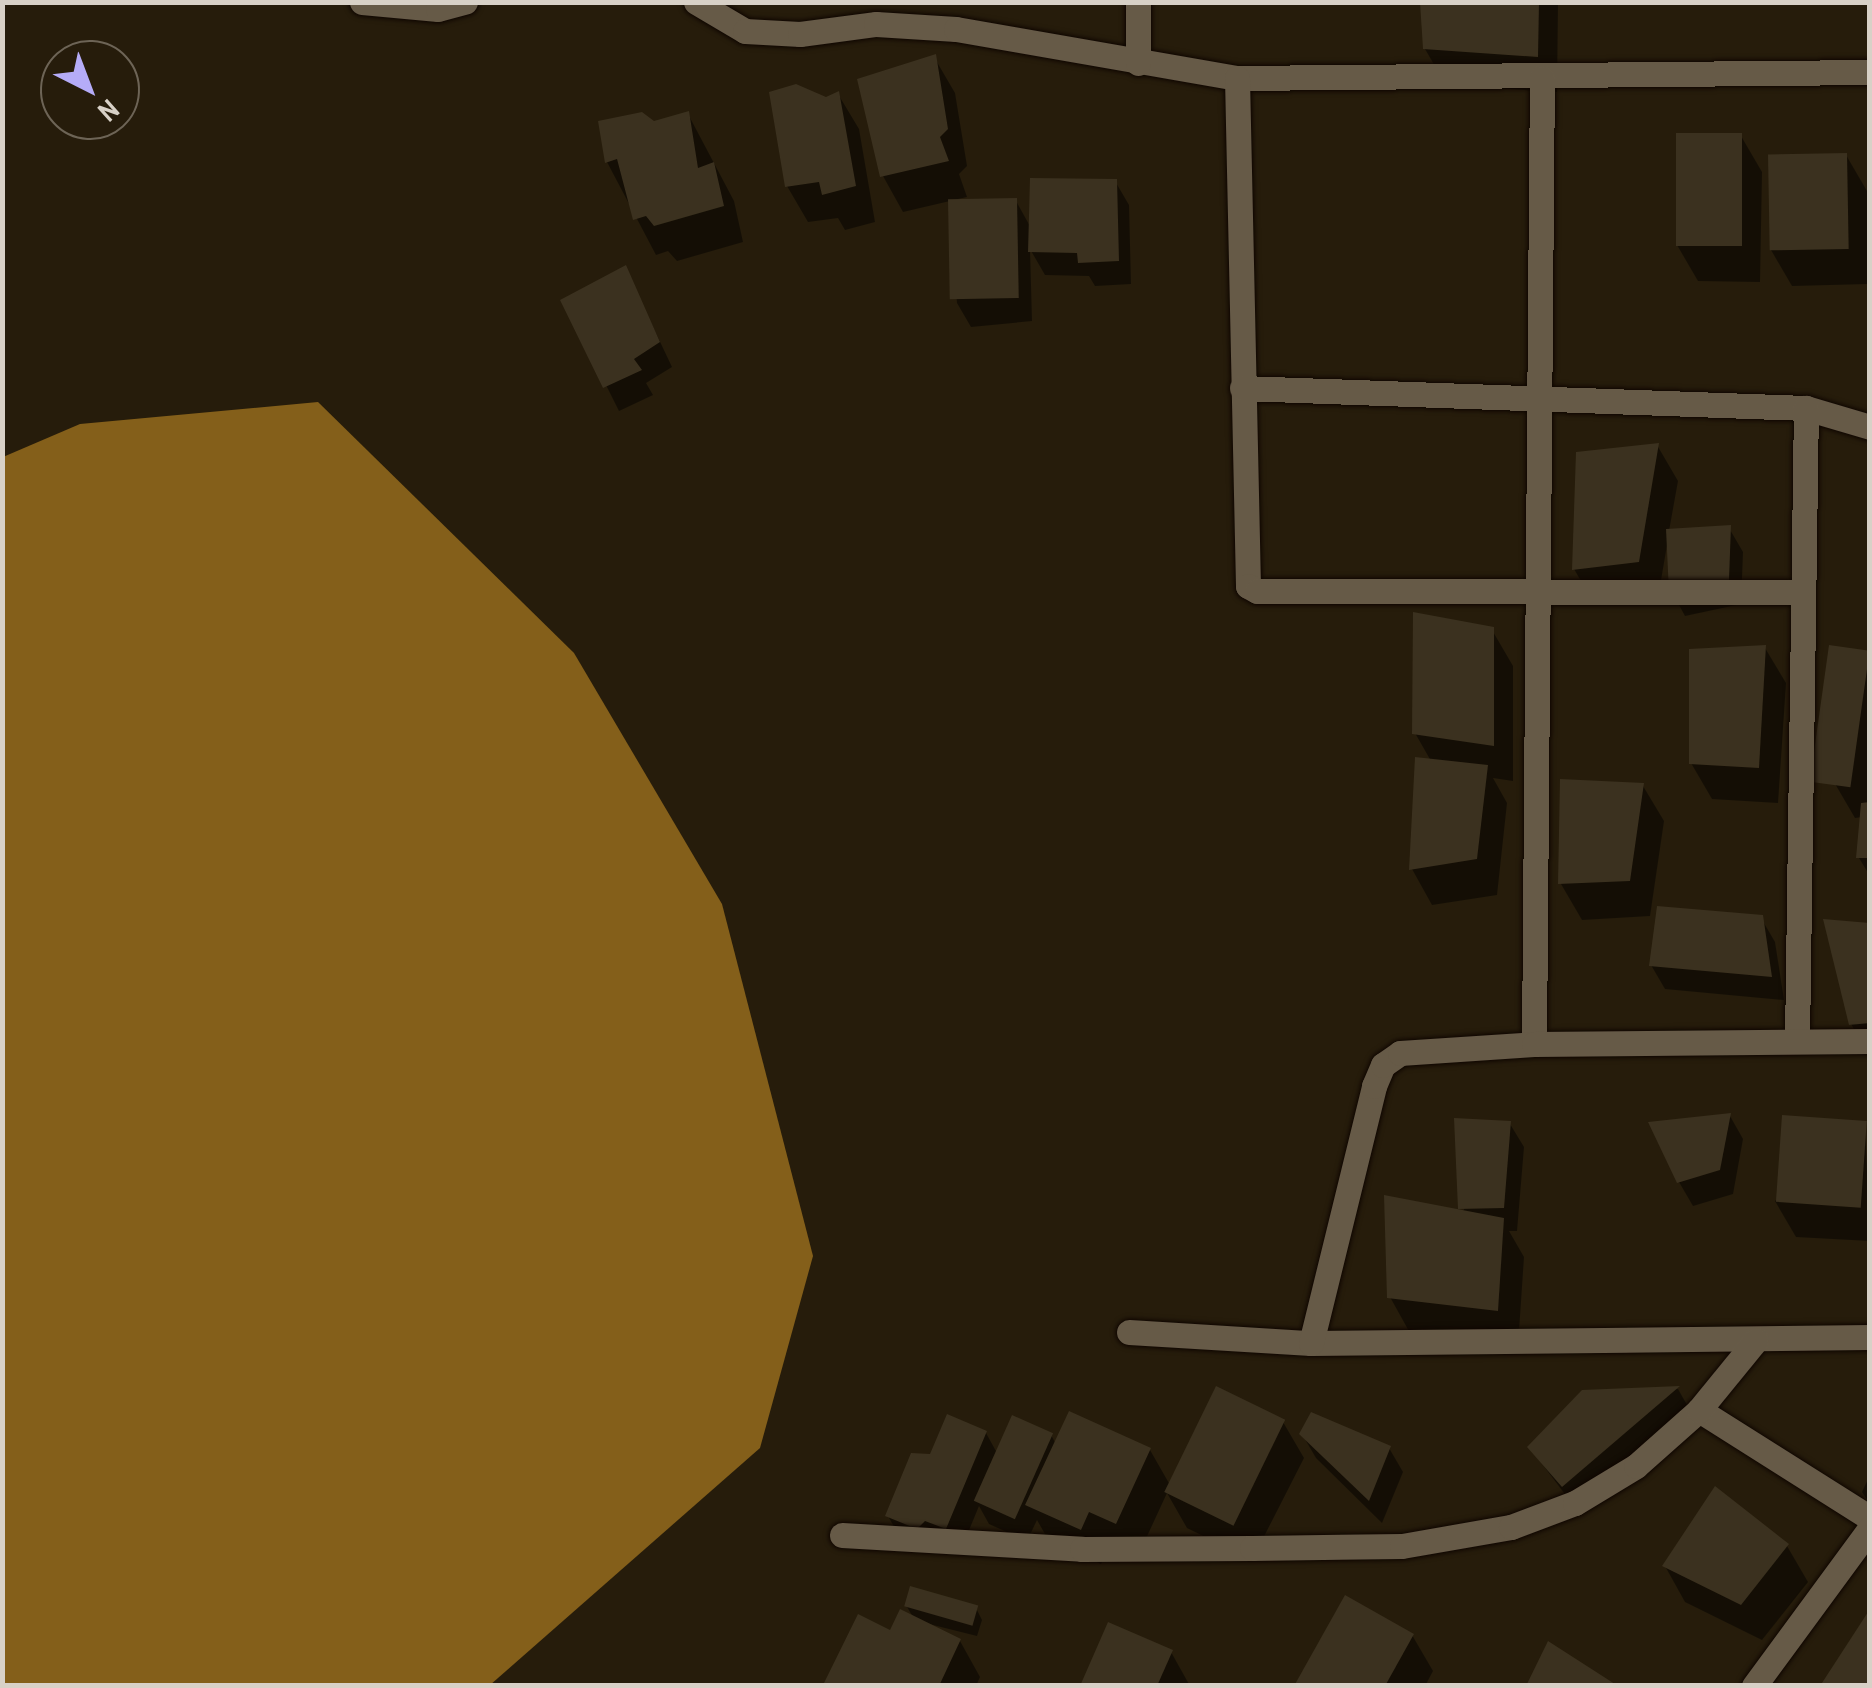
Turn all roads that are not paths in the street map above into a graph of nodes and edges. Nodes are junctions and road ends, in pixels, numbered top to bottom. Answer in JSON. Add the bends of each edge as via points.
{"nodes":[{"id":1,"x":362,"y":2,"type":"edge"},
{"id":2,"x":465,"y":2,"type":"edge"},
{"id":3,"x":696,"y":2,"type":"edge"},
{"id":4,"x":1138,"y":2,"type":"edge"},
{"id":5,"x":1138,"y":63,"type":"junction"},
{"id":6,"x":1870,"y":72,"type":"edge"},
{"id":7,"x":1237,"y":78,"type":"junction"},
{"id":8,"x":1542,"y":78,"type":"junction"},
{"id":9,"x":1242,"y":388,"type":"junction"},
{"id":10,"x":1541,"y":400,"type":"junction"},
{"id":11,"x":1806,"y":408,"type":"junction"},
{"id":12,"x":1870,"y":427,"type":"edge"},
{"id":13,"x":1803,"y":592,"type":"junction"},
{"id":14,"x":1540,"y":593,"type":"junction"},
{"id":15,"x":1797,"y":1041,"type":"junction"},
{"id":16,"x":1870,"y":1041,"type":"edge"},
{"id":17,"x":1534,"y":1044,"type":"junction"},
{"id":18,"x":1129,"y":1332,"type":"dead end"},
{"id":19,"x":1870,"y":1337,"type":"edge"},
{"id":20,"x":1756,"y":1340,"type":"junction"},
{"id":21,"x":1311,"y":1343,"type":"junction"},
{"id":22,"x":1699,"y":1410,"type":"junction"},
{"id":23,"x":1870,"y":1518,"type":"edge"},
{"id":24,"x":1870,"y":1528,"type":"edge"},
{"id":25,"x":842,"y":1535,"type":"dead end"},
{"id":26,"x":1754,"y":1686,"type":"edge"}],
"edges":[{"from":1,"to":2,"type":"street","via":[[438,9]]},
{"from":3,"to":5,"type":"street","via":[[745,30],[800,34],[876,24],[956,29]]},
{"from":4,"to":5,"type":"street"},
{"from":5,"to":7,"type":"street"},
{"from":6,"to":8,"type":"street"},
{"from":7,"to":8,"type":"street"},
{"from":7,"to":9,"type":"street"},
{"from":8,"to":10,"type":"street"},
{"from":9,"to":10,"type":"street"},
{"from":9,"to":14,"type":"street","via":[[1248,586]]},
{"from":10,"to":11,"type":"street"},
{"from":10,"to":14,"type":"street"},
{"from":11,"to":12,"type":"street"},
{"from":11,"to":13,"type":"street"},
{"from":13,"to":14,"type":"street"},
{"from":13,"to":15,"type":"street"},
{"from":14,"to":17,"type":"street"},
{"from":15,"to":16,"type":"street"},
{"from":15,"to":17,"type":"street"},
{"from":17,"to":21,"type":"street","via":[[1424,1049],[1382,1065]]},
{"from":18,"to":21,"type":"street"},
{"from":19,"to":20,"type":"street"},
{"from":20,"to":21,"type":"street"},
{"from":20,"to":22,"type":"street"},
{"from":22,"to":23,"type":"street"},
{"from":22,"to":25,"type":"street","via":[[1636,1466],[1575,1503],[1511,1526],[1402,1546],[1082,1549]]},
{"from":24,"to":26,"type":"street"}]}
